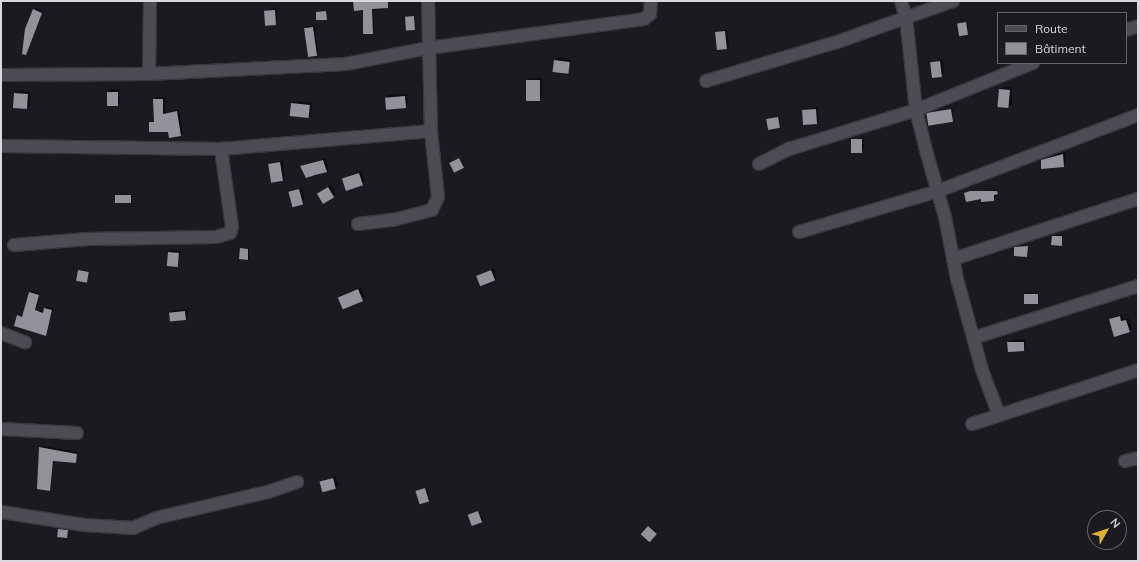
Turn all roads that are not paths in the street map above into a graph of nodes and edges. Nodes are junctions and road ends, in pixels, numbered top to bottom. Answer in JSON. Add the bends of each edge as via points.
{"nodes":[{"id":1,"x":154,"y":1,"type":"edge"},
{"id":2,"x":428,"y":1,"type":"edge"},
{"id":3,"x":651,"y":1,"type":"edge"},
{"id":4,"x":901,"y":1,"type":"edge"},
{"id":5,"x":953,"y":1,"type":"edge"},
{"id":6,"x":906,"y":17,"type":"junction"},
{"id":7,"x":1138,"y":26,"type":"edge"},
{"id":8,"x":1127,"y":30,"type":"edge"},
{"id":9,"x":428,"y":48,"type":"junction"},
{"id":10,"x":1031,"y":64,"type":"edge"},
{"id":11,"x":149,"y":74,"type":"junction"},
{"id":12,"x":1,"y":75,"type":"edge"},
{"id":13,"x":706,"y":81,"type":"dead end"},
{"id":14,"x":916,"y":110,"type":"junction"},
{"id":15,"x":1138,"y":115,"type":"edge"},
{"id":16,"x":431,"y":131,"type":"junction"},
{"id":17,"x":1,"y":146,"type":"edge"},
{"id":18,"x":221,"y":149,"type":"junction"},
{"id":19,"x":759,"y":164,"type":"dead end"},
{"id":20,"x":938,"y":191,"type":"junction"},
{"id":21,"x":1138,"y":198,"type":"edge"},
{"id":22,"x":358,"y":224,"type":"dead end"},
{"id":23,"x":799,"y":232,"type":"dead end"},
{"id":24,"x":14,"y":245,"type":"dead end"},
{"id":25,"x":953,"y":259,"type":"junction"},
{"id":26,"x":1138,"y":286,"type":"edge"},
{"id":27,"x":1,"y":333,"type":"edge"},
{"id":28,"x":973,"y":338,"type":"junction"},
{"id":29,"x":25,"y":342,"type":"dead end"},
{"id":30,"x":1138,"y":370,"type":"edge"},
{"id":31,"x":999,"y":415,"type":"junction"},
{"id":32,"x":972,"y":424,"type":"dead end"},
{"id":33,"x":1,"y":429,"type":"edge"},
{"id":34,"x":77,"y":433,"type":"dead end"},
{"id":35,"x":1138,"y":458,"type":"edge"},
{"id":36,"x":1125,"y":461,"type":"dead end"},
{"id":37,"x":297,"y":482,"type":"dead end"},
{"id":38,"x":1,"y":512,"type":"edge"}],
"edges":[{"from":1,"to":11,"type":"street"},
{"from":2,"to":9,"type":"street"},
{"from":3,"to":9,"type":"street","via":[[650,14],[639,20]]},
{"from":4,"to":6,"type":"street"},
{"from":5,"to":6,"type":"street"},
{"from":6,"to":13,"type":"street"},
{"from":6,"to":14,"type":"street"},
{"from":7,"to":8,"type":"street"},
{"from":9,"to":11,"type":"street","via":[[346,64]]},
{"from":9,"to":16,"type":"street"},
{"from":10,"to":14,"type":"street"},
{"from":11,"to":12,"type":"street"},
{"from":14,"to":19,"type":"street","via":[[789,149]]},
{"from":14,"to":20,"type":"street"},
{"from":15,"to":20,"type":"street"},
{"from":16,"to":18,"type":"street"},
{"from":16,"to":22,"type":"street","via":[[438,196],[432,210],[393,220]]},
{"from":17,"to":18,"type":"street"},
{"from":18,"to":24,"type":"street","via":[[232,227],[230,233],[216,237],[88,239]]},
{"from":20,"to":23,"type":"street"},
{"from":20,"to":25,"type":"street"},
{"from":21,"to":25,"type":"street"},
{"from":25,"to":28,"type":"street"},
{"from":26,"to":28,"type":"street"},
{"from":27,"to":29,"type":"street"},
{"from":28,"to":31,"type":"street"},
{"from":30,"to":31,"type":"street"},
{"from":31,"to":32,"type":"street"},
{"from":33,"to":34,"type":"street"},
{"from":35,"to":36,"type":"street"},
{"from":37,"to":38,"type":"street","via":[[268,492],[156,518],[133,528],[84,525]]}]}
